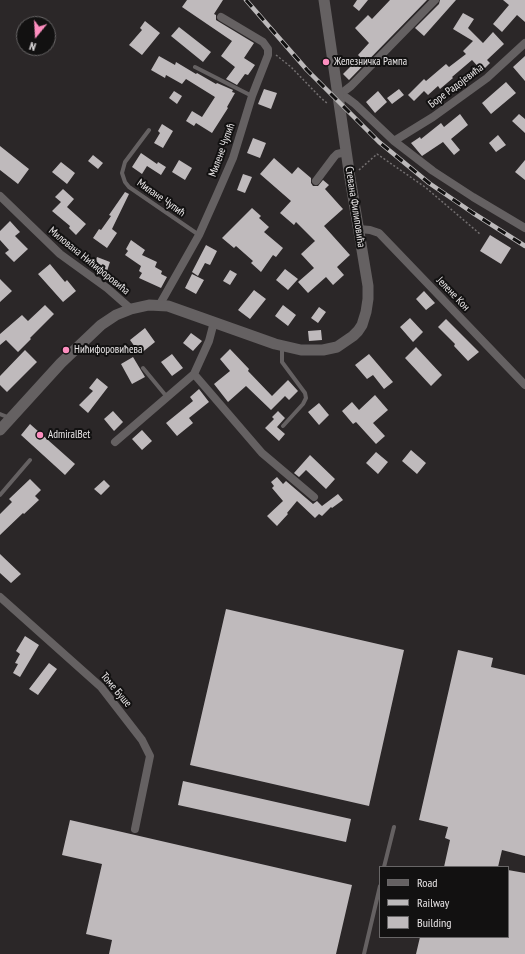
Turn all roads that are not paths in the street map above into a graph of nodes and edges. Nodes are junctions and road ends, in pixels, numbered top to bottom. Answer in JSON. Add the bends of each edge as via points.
{"nodes":[{"id":1,"x":324,"y":0,"type":"edge"},
{"id":2,"x":435,"y":0,"type":"edge"},
{"id":3,"x":222,"y":17,"type":"dead end"},
{"id":4,"x":525,"y":43,"type":"edge"},
{"id":5,"x":195,"y":67,"type":"dead end"},
{"id":6,"x":252,"y":96,"type":"junction"},
{"id":7,"x":338,"y":96,"type":"junction"},
{"id":8,"x":149,"y":130,"type":"dead end"},
{"id":9,"x":394,"y":141,"type":"junction"},
{"id":10,"x":346,"y":152,"type":"junction"},
{"id":11,"x":316,"y":181,"type":"dead end"},
{"id":12,"x":0,"y":196,"type":"edge"},
{"id":13,"x":525,"y":228,"type":"edge"},
{"id":14,"x":359,"y":229,"type":"junction"},
{"id":15,"x":199,"y":235,"type":"junction"},
{"id":16,"x":160,"y":304,"type":"junction"},
{"id":17,"x":131,"y":309,"type":"junction"},
{"id":18,"x":214,"y":322,"type":"junction"},
{"id":19,"x":282,"y":346,"type":"junction"},
{"id":20,"x":143,"y":368,"type":"dead end"},
{"id":21,"x":194,"y":374,"type":"junction"},
{"id":22,"x":525,"y":385,"type":"edge"},
{"id":23,"x":167,"y":398,"type":"junction"},
{"id":24,"x":5,"y":416,"type":"edge"},
{"id":25,"x":283,"y":426,"type":"dead end"},
{"id":26,"x":0,"y":430,"type":"edge"},
{"id":27,"x":115,"y":442,"type":"dead end"},
{"id":28,"x":30,"y":460,"type":"dead end"},
{"id":29,"x":0,"y":495,"type":"edge"},
{"id":30,"x":314,"y":496,"type":"dead end"},
{"id":31,"x":0,"y":597,"type":"edge"},
{"id":32,"x":394,"y":827,"type":"dead end"},
{"id":33,"x":134,"y":829,"type":"dead end"},
{"id":34,"x":384,"y":866,"type":"edge"},
{"id":35,"x":379,"y":890,"type":"edge"},
{"id":36,"x":364,"y":954,"type":"edge"}],
"edges":[{"from":1,"to":7,"type":"main road","name":"Стевана Филиповића"},
{"from":2,"to":7,"type":"street","via":[[351,86]]},
{"from":3,"to":6,"type":"street","name":"Милене Чупић","via":[[263,42],[268,49]]},
{"from":4,"to":9,"type":"street","name":"Боре Радојевића","via":[[487,78]]},
{"from":5,"to":6,"type":"lane"},
{"from":6,"to":15,"type":"street","name":"Милене Чупић","via":[[233,158]]},
{"from":7,"to":9,"type":"street","via":[[347,98],[355,104]]},
{"from":7,"to":10,"type":"main road","name":"Стевана Филиповића"},
{"from":8,"to":15,"type":"lane","name":"Милане Чупић","via":[[125,162],[122,173],[125,182]]},
{"from":9,"to":13,"type":"street","via":[[433,171]]},
{"from":10,"to":11,"type":"street","via":[[337,154]]},
{"from":10,"to":14,"type":"main road","name":"Стевана Филиповића"},
{"from":12,"to":17,"type":"street","name":"Милована Нићифоровића","via":[[60,254]]},
{"from":14,"to":19,"type":"main road","name":"Стевана Филиповића","via":[[368,286],[362,325],[354,336],[331,349],[312,351]]},
{"from":14,"to":22,"type":"street","name":"Јелене Кон","via":[[379,233]]},
{"from":15,"to":16,"type":"street","name":"Милене Чупић"},
{"from":16,"to":17,"type":"main road","name":"Стевана Филиповића"},
{"from":16,"to":18,"type":"main road","name":"Стевана Филиповића"},
{"from":17,"to":24,"type":"main road","name":"Стевана Филиповића","via":[[101,325]]},
{"from":18,"to":19,"type":"main road","name":"Стевана Филиповића"},
{"from":18,"to":21,"type":"street","via":[[209,341]]},
{"from":19,"to":25,"type":"lane","via":[[282,362],[306,398]]},
{"from":20,"to":23,"type":"lane"},
{"from":21,"to":23,"type":"street"},
{"from":21,"to":30,"type":"street","via":[[262,453]]},
{"from":23,"to":27,"type":"street"},
{"from":24,"to":26,"type":"main road","name":"Стевана Филиповића"},
{"from":28,"to":29,"type":"lane"},
{"from":31,"to":33,"type":"street","name":"Томе Буше","via":[[102,687],[142,740],[150,756]]},
{"from":32,"to":34,"type":"lane"},
{"from":35,"to":36,"type":"lane"}]}
